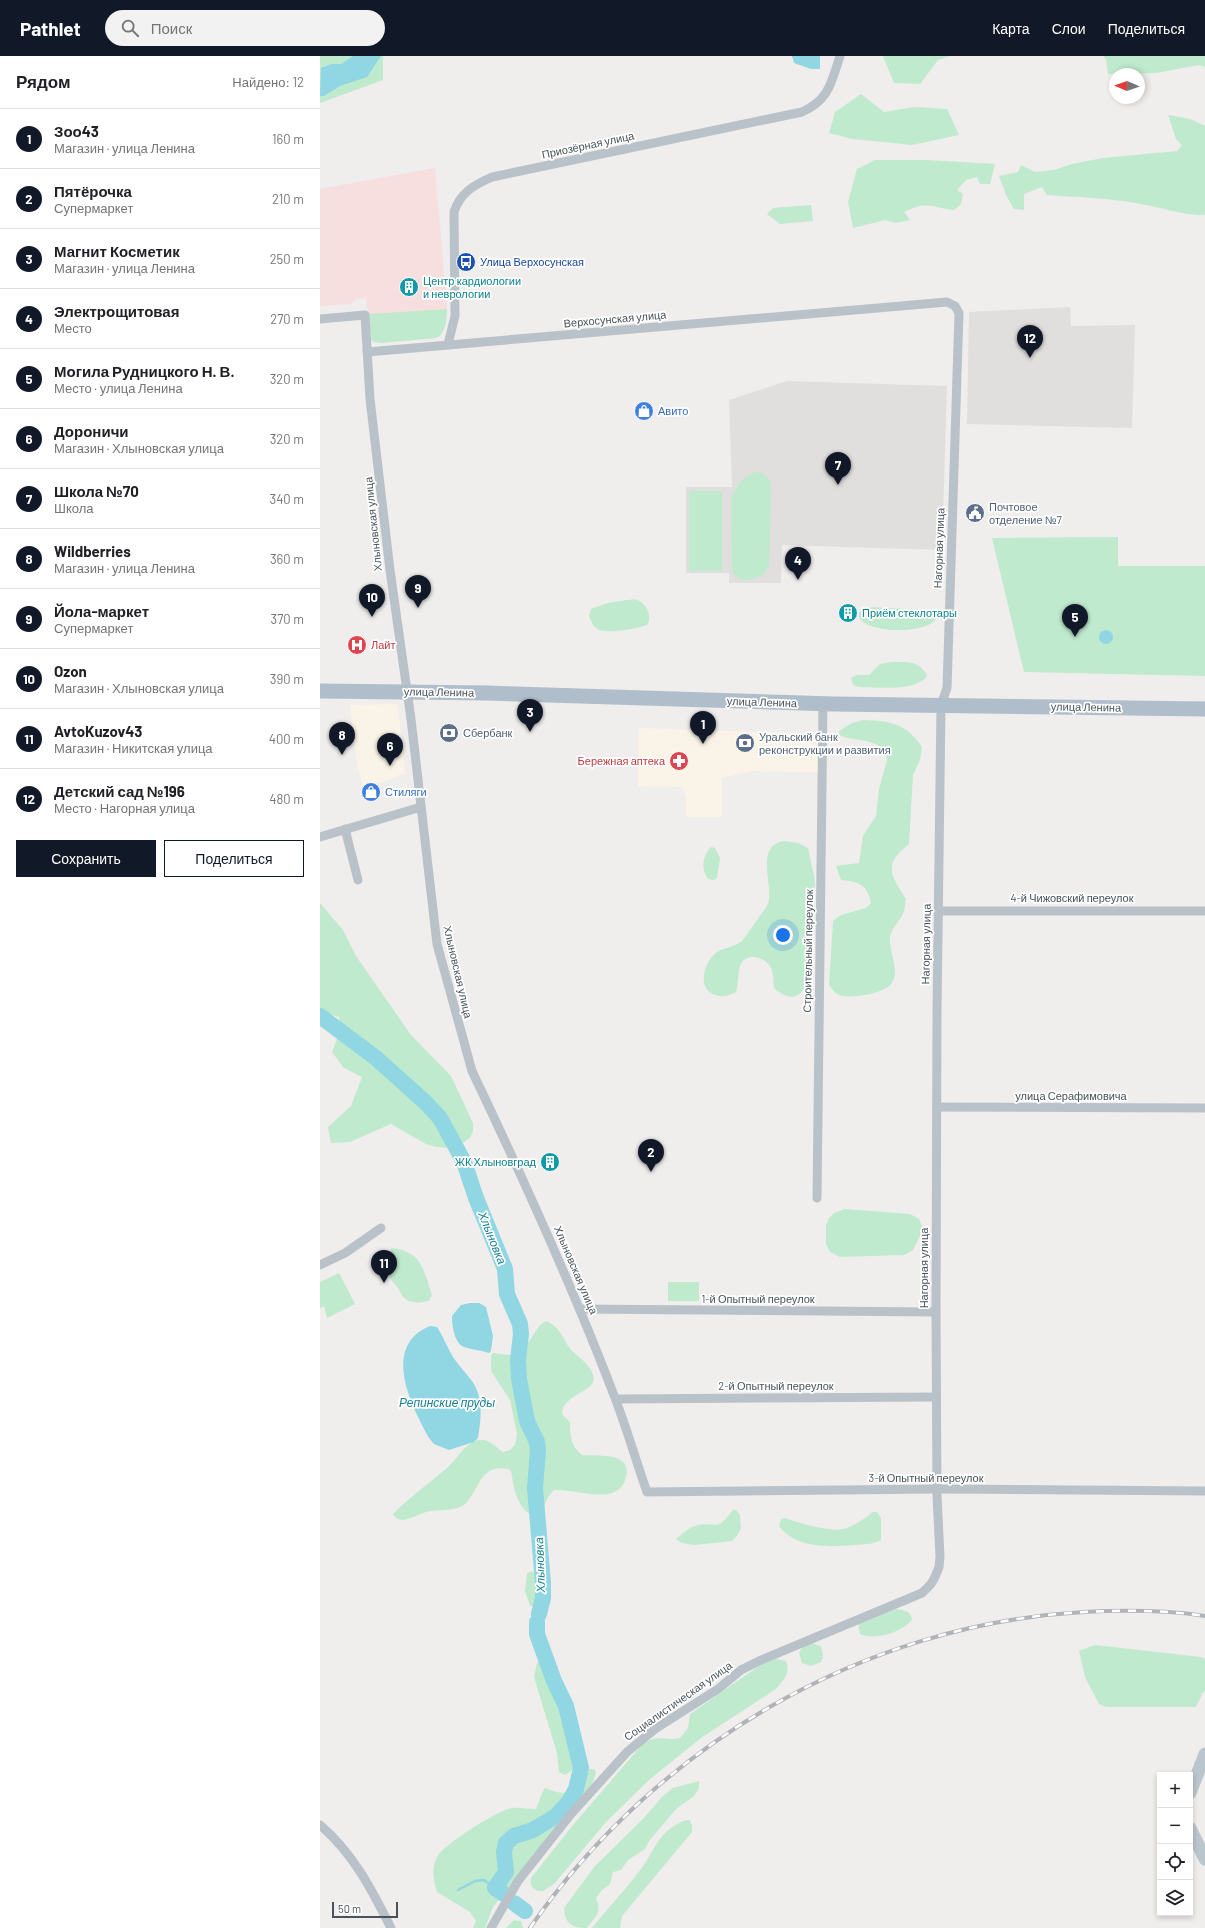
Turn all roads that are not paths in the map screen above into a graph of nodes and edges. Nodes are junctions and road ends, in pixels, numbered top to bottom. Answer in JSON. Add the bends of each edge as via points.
{"nodes":[{"id":1,"x":840,"y":56,"type":"edge"},
{"id":2,"x":947,"y":302,"type":"joint"},
{"id":3,"x":320,"y":319,"type":"edge"},
{"id":4,"x":448,"y":344,"type":"junction"},
{"id":5,"x":367,"y":352,"type":"junction"},
{"id":6,"x":320,"y":691,"type":"edge"},
{"id":7,"x":407,"y":691,"type":"junction"},
{"id":8,"x":822,"y":704,"type":"junction"},
{"id":9,"x":941,"y":705,"type":"junction"},
{"id":10,"x":1205,"y":709,"type":"edge"},
{"id":11,"x":421,"y":807,"type":"junction"},
{"id":12,"x":345,"y":829,"type":"junction"},
{"id":13,"x":320,"y":836,"type":"edge"},
{"id":14,"x":358,"y":880,"type":"dead end"},
{"id":15,"x":939,"y":911,"type":"junction"},
{"id":16,"x":1205,"y":911,"type":"edge"},
{"id":17,"x":938,"y":1107,"type":"junction"},
{"id":18,"x":1205,"y":1108,"type":"edge"},
{"id":19,"x":818,"y":1198,"type":"dead end"},
{"id":20,"x":381,"y":1228,"type":"dead end"},
{"id":21,"x":320,"y":1265,"type":"edge"},
{"id":22,"x":580,"y":1309,"type":"junction"},
{"id":23,"x":936,"y":1312,"type":"junction"},
{"id":24,"x":936,"y":1397,"type":"junction"},
{"id":25,"x":616,"y":1399,"type":"junction"},
{"id":26,"x":937,"y":1489,"type":"junction"},
{"id":27,"x":1205,"y":1491,"type":"edge"},
{"id":28,"x":647,"y":1492,"type":"joint"},
{"id":29,"x":926,"y":1589,"type":"joint"},
{"id":30,"x":1205,"y":1754,"type":"edge"},
{"id":31,"x":1193,"y":1785,"type":"edge"},
{"id":32,"x":320,"y":1825,"type":"edge"},
{"id":33,"x":1193,"y":1834,"type":"edge"},
{"id":34,"x":1205,"y":1859,"type":"edge"},
{"id":35,"x":391,"y":1928,"type":"edge"},
{"id":36,"x":490,"y":1928,"type":"edge"}],
"edges":[{"from":1,"to":4,"type":"street","name":"Приозёрная улица","via":[[823,99],[802,112],[492,178],[475,185],[464,194],[454,212],[455,316]]},
{"from":2,"to":4,"type":"street","name":"Верхосунская улица"},
{"from":2,"to":9,"type":"street","name":"Нагорная улица","via":[[955,306],[959,313],[947,688]]},
{"from":3,"to":5,"type":"street","via":[[365,315]]},
{"from":4,"to":5,"type":"street","name":"Верхосунская улица"},
{"from":5,"to":7,"type":"street","name":"Хлыновская улица","via":[[370,399]]},
{"from":6,"to":7,"type":"main road","name":"улица Ленина"},
{"from":7,"to":8,"type":"main road","name":"улица Ленина"},
{"from":7,"to":11,"type":"street","name":"Хлыновская улица"},
{"from":8,"to":9,"type":"main road","name":"улица Ленина"},
{"from":8,"to":19,"type":"street","name":"Строительный переулок"},
{"from":9,"to":10,"type":"main road","name":"улица Ленина"},
{"from":9,"to":15,"type":"street","name":"Нагорная улица"},
{"from":11,"to":12,"type":"street"},
{"from":11,"to":22,"type":"street","name":"Хлыновская улица","via":[[437,944],[465,1049],[472,1071]]},
{"from":12,"to":13,"type":"street"},
{"from":12,"to":14,"type":"street"},
{"from":15,"to":16,"type":"street","name":"4-й Чижовский переулок"},
{"from":15,"to":17,"type":"street","name":"Нагорная улица"},
{"from":17,"to":18,"type":"street","name":"улица Серафимовича"},
{"from":17,"to":23,"type":"street","name":"Нагорная улица"},
{"from":20,"to":21,"type":"street"},
{"from":22,"to":23,"type":"street","name":"1-й Опытный переулок"},
{"from":22,"to":25,"type":"street","name":"Хлыновская улица"},
{"from":23,"to":24,"type":"street","name":"Нагорная улица"},
{"from":24,"to":25,"type":"street","name":"2-й Опытный переулок"},
{"from":24,"to":26,"type":"street","name":"Нагорная улица"},
{"from":25,"to":28,"type":"street","name":"Хлыновская улица"},
{"from":26,"to":27,"type":"street","name":"3-й Опытный переулок"},
{"from":26,"to":28,"type":"street","name":"3-й Опытный переулок"},
{"from":26,"to":29,"type":"street","name":"Нагорная улица","via":[[939,1567],[936,1577]]},
{"from":29,"to":36,"type":"street","name":"Социалистическая улица","via":[[916,1596],[741,1670],[718,1689],[656,1729],[611,1768],[518,1881]]},
{"from":30,"to":31,"type":"main road"},
{"from":32,"to":35,"type":"street","via":[[356,1864]]},
{"from":33,"to":34,"type":"main road"}]}
